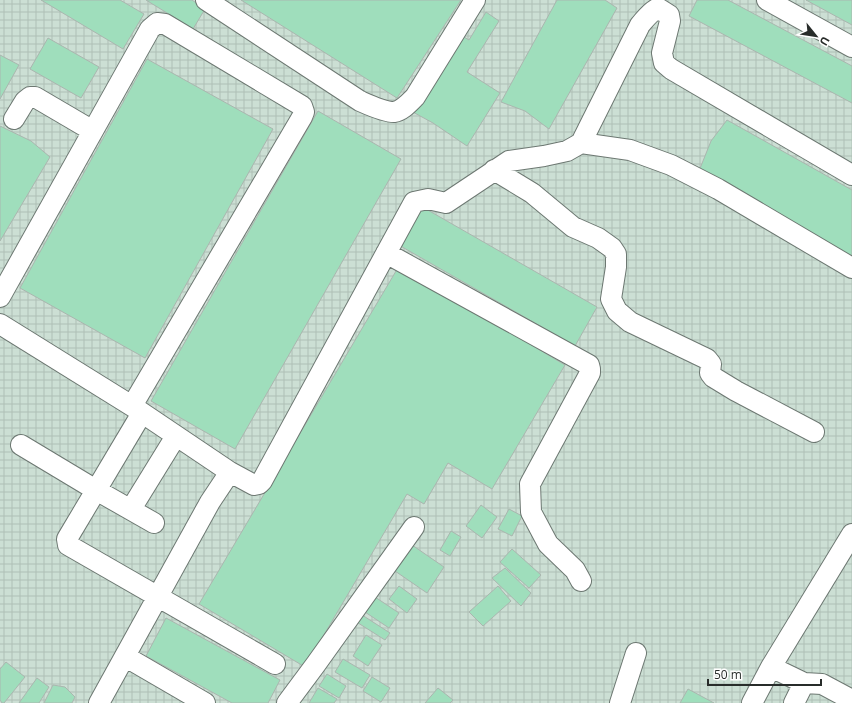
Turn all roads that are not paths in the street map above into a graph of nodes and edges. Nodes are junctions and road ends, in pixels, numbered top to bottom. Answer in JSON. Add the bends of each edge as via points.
{"nodes":[{"id":1,"x":206,"y":0,"type":"edge"},
{"id":2,"x":475,"y":0,"type":"edge"},
{"id":3,"x":767,"y":0,"type":"edge"},
{"id":4,"x":852,"y":47,"type":"edge"},
{"id":5,"x":14,"y":119,"type":"dead end"},
{"id":6,"x":93,"y":131,"type":"junction"},
{"id":7,"x":581,"y":143,"type":"junction"},
{"id":8,"x":494,"y":170,"type":"junction"},
{"id":9,"x":852,"y":176,"type":"edge"},
{"id":10,"x":386,"y":253,"type":"junction"},
{"id":11,"x":852,"y":268,"type":"edge"},
{"id":12,"x":0,"y":297,"type":"edge"},
{"id":13,"x":0,"y":324,"type":"edge"},
{"id":14,"x":137,"y":410,"type":"junction"},
{"id":15,"x":814,"y":432,"type":"dead end"},
{"id":16,"x":176,"y":436,"type":"junction"},
{"id":17,"x":21,"y":445,"type":"dead end"},
{"id":18,"x":230,"y":472,"type":"junction"},
{"id":19,"x":96,"y":490,"type":"junction"},
{"id":20,"x":130,"y":509,"type":"junction"},
{"id":21,"x":154,"y":524,"type":"dead end"},
{"id":22,"x":414,"y":527,"type":"dead end"},
{"id":23,"x":852,"y":534,"type":"edge"},
{"id":24,"x":581,"y":581,"type":"dead end"},
{"id":25,"x":158,"y":596,"type":"junction"},
{"id":26,"x":636,"y":653,"type":"dead end"},
{"id":27,"x":126,"y":657,"type":"junction"},
{"id":28,"x":275,"y":664,"type":"dead end"},
{"id":29,"x":771,"y":667,"type":"junction"},
{"id":30,"x":804,"y":683,"type":"junction"},
{"id":31,"x":852,"y":700,"type":"edge"},
{"id":32,"x":99,"y":703,"type":"edge"},
{"id":33,"x":205,"y":703,"type":"edge"},
{"id":34,"x":287,"y":703,"type":"edge"},
{"id":35,"x":620,"y":703,"type":"edge"},
{"id":36,"x":752,"y":703,"type":"edge"},
{"id":37,"x":794,"y":703,"type":"edge"}],
"edges":[{"from":1,"to":2,"type":"street","via":[[360,101],[394,112],[415,97]]},
{"from":3,"to":4,"type":"street"},
{"from":5,"to":6,"type":"street","via":[[25,102],[30,97],[35,97]]},
{"from":6,"to":12,"type":"street"},
{"from":6,"to":14,"type":"street","via":[[150,29],[157,24],[165,24],[302,106],[304,112]]},
{"from":7,"to":8,"type":"street","via":[[567,151],[509,161]]},
{"from":7,"to":9,"type":"street","via":[[640,25],[648,14],[658,8],[669,15],[670,21],[662,53],[664,63]]},
{"from":7,"to":11,"type":"street","via":[[630,150],[671,165],[718,189]]},
{"from":8,"to":10,"type":"street","via":[[446,203],[428,199],[414,202]]},
{"from":8,"to":15,"type":"street","via":[[532,193],[573,227],[598,238],[612,248],[616,254],[616,267],[611,299],[616,311],[630,322],[707,359],[711,364],[710,373],[713,377]]},
{"from":10,"to":18,"type":"street","via":[[262,481],[254,485]]},
{"from":10,"to":24,"type":"street","via":[[589,365],[586,380],[530,484],[531,512],[548,544],[575,570]]},
{"from":13,"to":14,"type":"street"},
{"from":14,"to":16,"type":"street"},
{"from":14,"to":19,"type":"street"},
{"from":16,"to":18,"type":"street"},
{"from":16,"to":20,"type":"street"},
{"from":17,"to":19,"type":"street"},
{"from":18,"to":25,"type":"street","via":[[210,502]]},
{"from":19,"to":20,"type":"street"},
{"from":19,"to":25,"type":"street","via":[[67,539],[68,545]]},
{"from":20,"to":21,"type":"street"},
{"from":22,"to":34,"type":"street"},
{"from":23,"to":29,"type":"street"},
{"from":25,"to":27,"type":"street"},
{"from":25,"to":28,"type":"street"},
{"from":26,"to":35,"type":"street"},
{"from":27,"to":32,"type":"street"},
{"from":27,"to":33,"type":"street"},
{"from":29,"to":30,"type":"street"},
{"from":29,"to":36,"type":"street"},
{"from":30,"to":31,"type":"street","via":[[822,684]]},
{"from":30,"to":37,"type":"street"}]}
